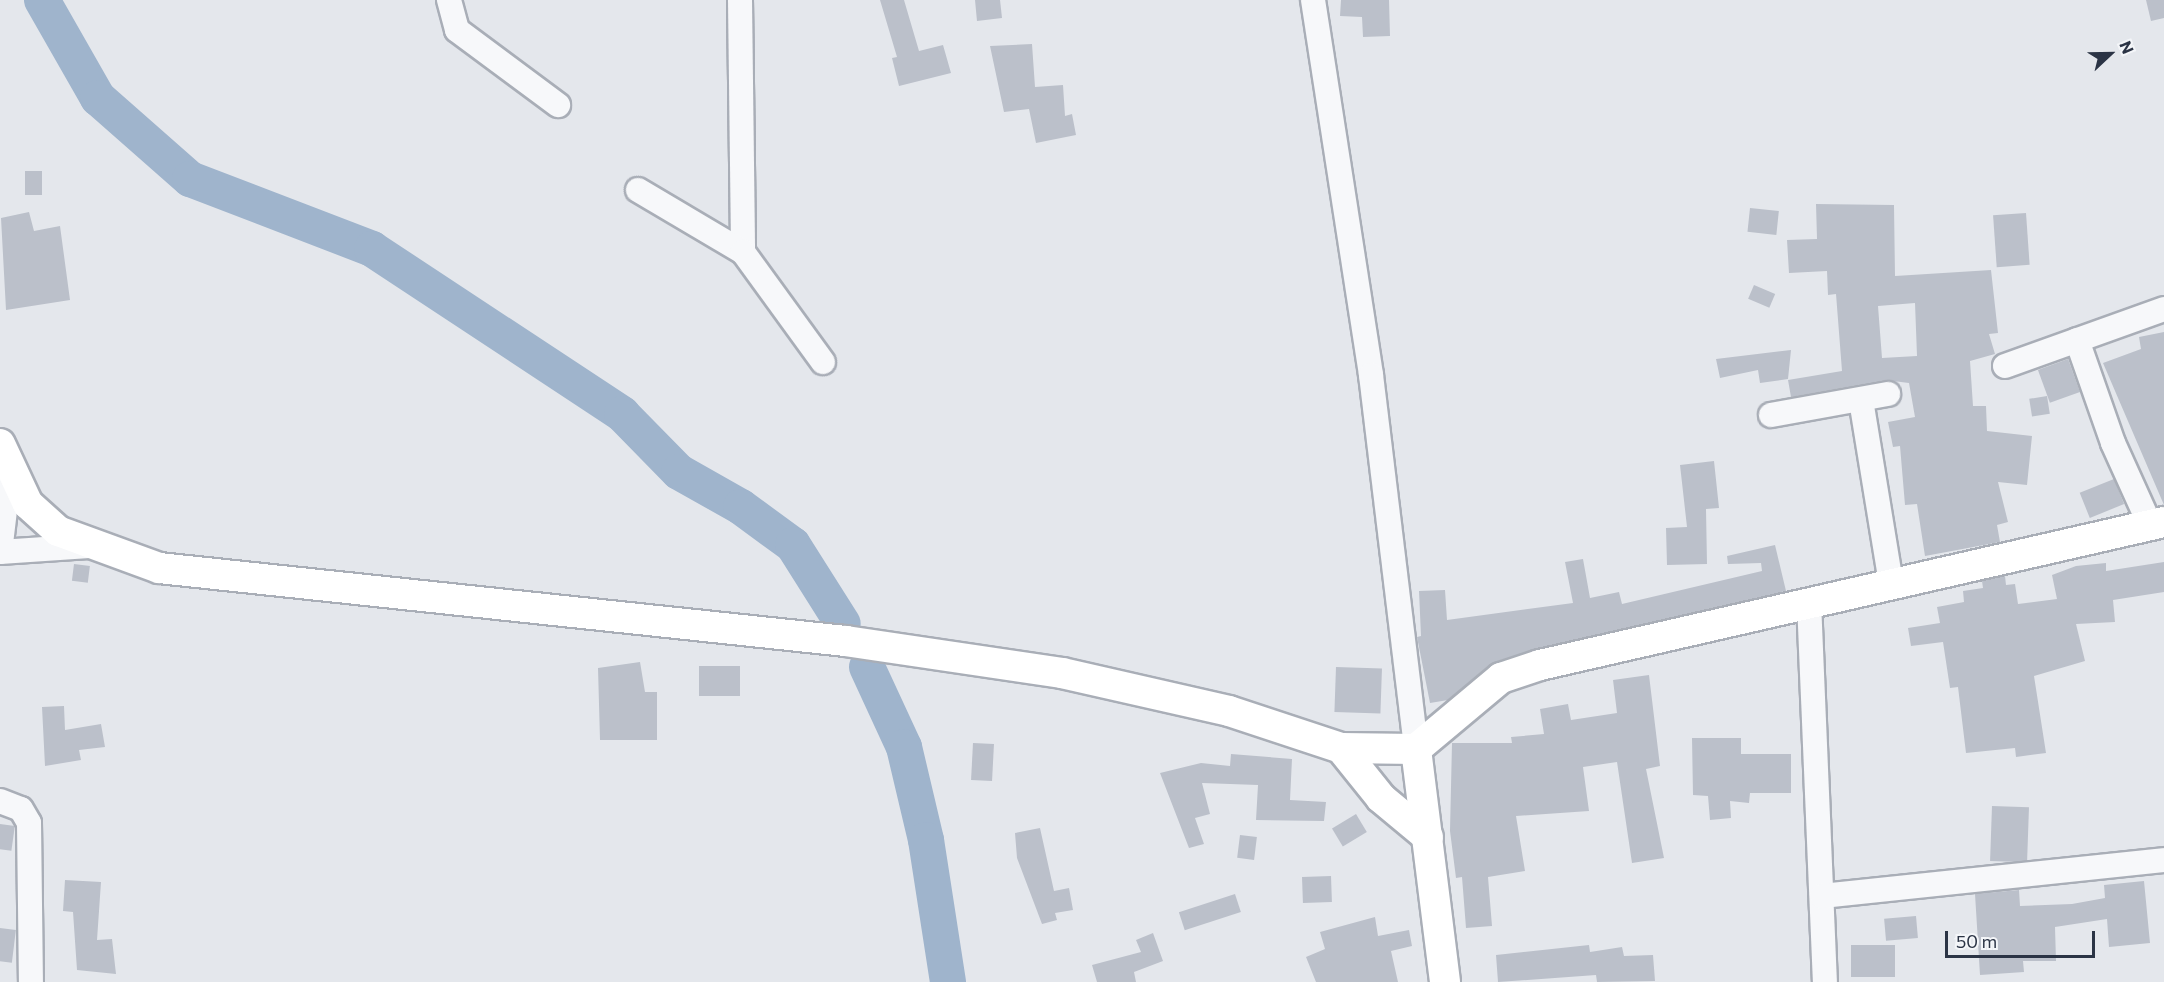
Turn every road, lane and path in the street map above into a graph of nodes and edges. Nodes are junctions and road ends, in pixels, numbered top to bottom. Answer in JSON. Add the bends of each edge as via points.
{"nodes":[{"id":1,"x":448,"y":0,"type":"edge"},
{"id":2,"x":740,"y":0,"type":"edge"},
{"id":3,"x":1313,"y":0,"type":"edge"},
{"id":4,"x":558,"y":105,"type":"dead end"},
{"id":5,"x":638,"y":189,"type":"dead end"},
{"id":6,"x":743,"y":252,"type":"junction"},
{"id":7,"x":2164,"y":309,"type":"edge"},
{"id":8,"x":2077,"y":340,"type":"junction"},
{"id":9,"x":823,"y":362,"type":"dead end"},
{"id":10,"x":2005,"y":366,"type":"dead end"},
{"id":11,"x":1888,"y":394,"type":"dead end"},
{"id":12,"x":1861,"y":400,"type":"junction"},
{"id":13,"x":1771,"y":415,"type":"dead end"},
{"id":14,"x":5,"y":456,"type":"edge"},
{"id":15,"x":2157,"y":523,"type":"edge"},
{"id":16,"x":89,"y":546,"type":"junction"},
{"id":17,"x":0,"y":552,"type":"edge"},
{"id":18,"x":1891,"y":583,"type":"junction"},
{"id":19,"x":1809,"y":602,"type":"junction"},
{"id":20,"x":1341,"y":748,"type":"junction"},
{"id":21,"x":1416,"y":749,"type":"junction"},
{"id":22,"x":0,"y":801,"type":"edge"},
{"id":23,"x":1428,"y":837,"type":"junction"},
{"id":24,"x":2164,"y":860,"type":"edge"},
{"id":25,"x":1822,"y":896,"type":"junction"},
{"id":26,"x":31,"y":982,"type":"edge"},
{"id":27,"x":1446,"y":982,"type":"edge"},
{"id":28,"x":1825,"y":982,"type":"edge"}],
"edges":[{"from":1,"to":4,"type":"street","via":[[457,30]]},
{"from":2,"to":6,"type":"street"},
{"from":3,"to":21,"type":"street","via":[[1371,375]]},
{"from":5,"to":6,"type":"street"},
{"from":6,"to":9,"type":"street"},
{"from":7,"to":8,"type":"street"},
{"from":8,"to":10,"type":"street"},
{"from":8,"to":15,"type":"street","via":[[2113,443]]},
{"from":11,"to":12,"type":"street"},
{"from":12,"to":13,"type":"street"},
{"from":12,"to":18,"type":"street"},
{"from":14,"to":16,"type":"main road","via":[[28,504],[58,531]]},
{"from":14,"to":17,"type":"street"},
{"from":15,"to":18,"type":"main road"},
{"from":16,"to":17,"type":"street"},
{"from":16,"to":20,"type":"main road","via":[[159,568],[846,641],[1062,673],[1229,711]]},
{"from":18,"to":19,"type":"main road"},
{"from":19,"to":21,"type":"main road","via":[[1513,673],[1455,711]]},
{"from":19,"to":25,"type":"street"},
{"from":20,"to":21,"type":"main road"},
{"from":20,"to":23,"type":"main road","via":[[1381,798]]},
{"from":21,"to":23,"type":"main road"},
{"from":22,"to":26,"type":"street","via":[[21,809],[29,823]]},
{"from":23,"to":27,"type":"main road"},
{"from":24,"to":25,"type":"street"},
{"from":25,"to":28,"type":"street"}]}
